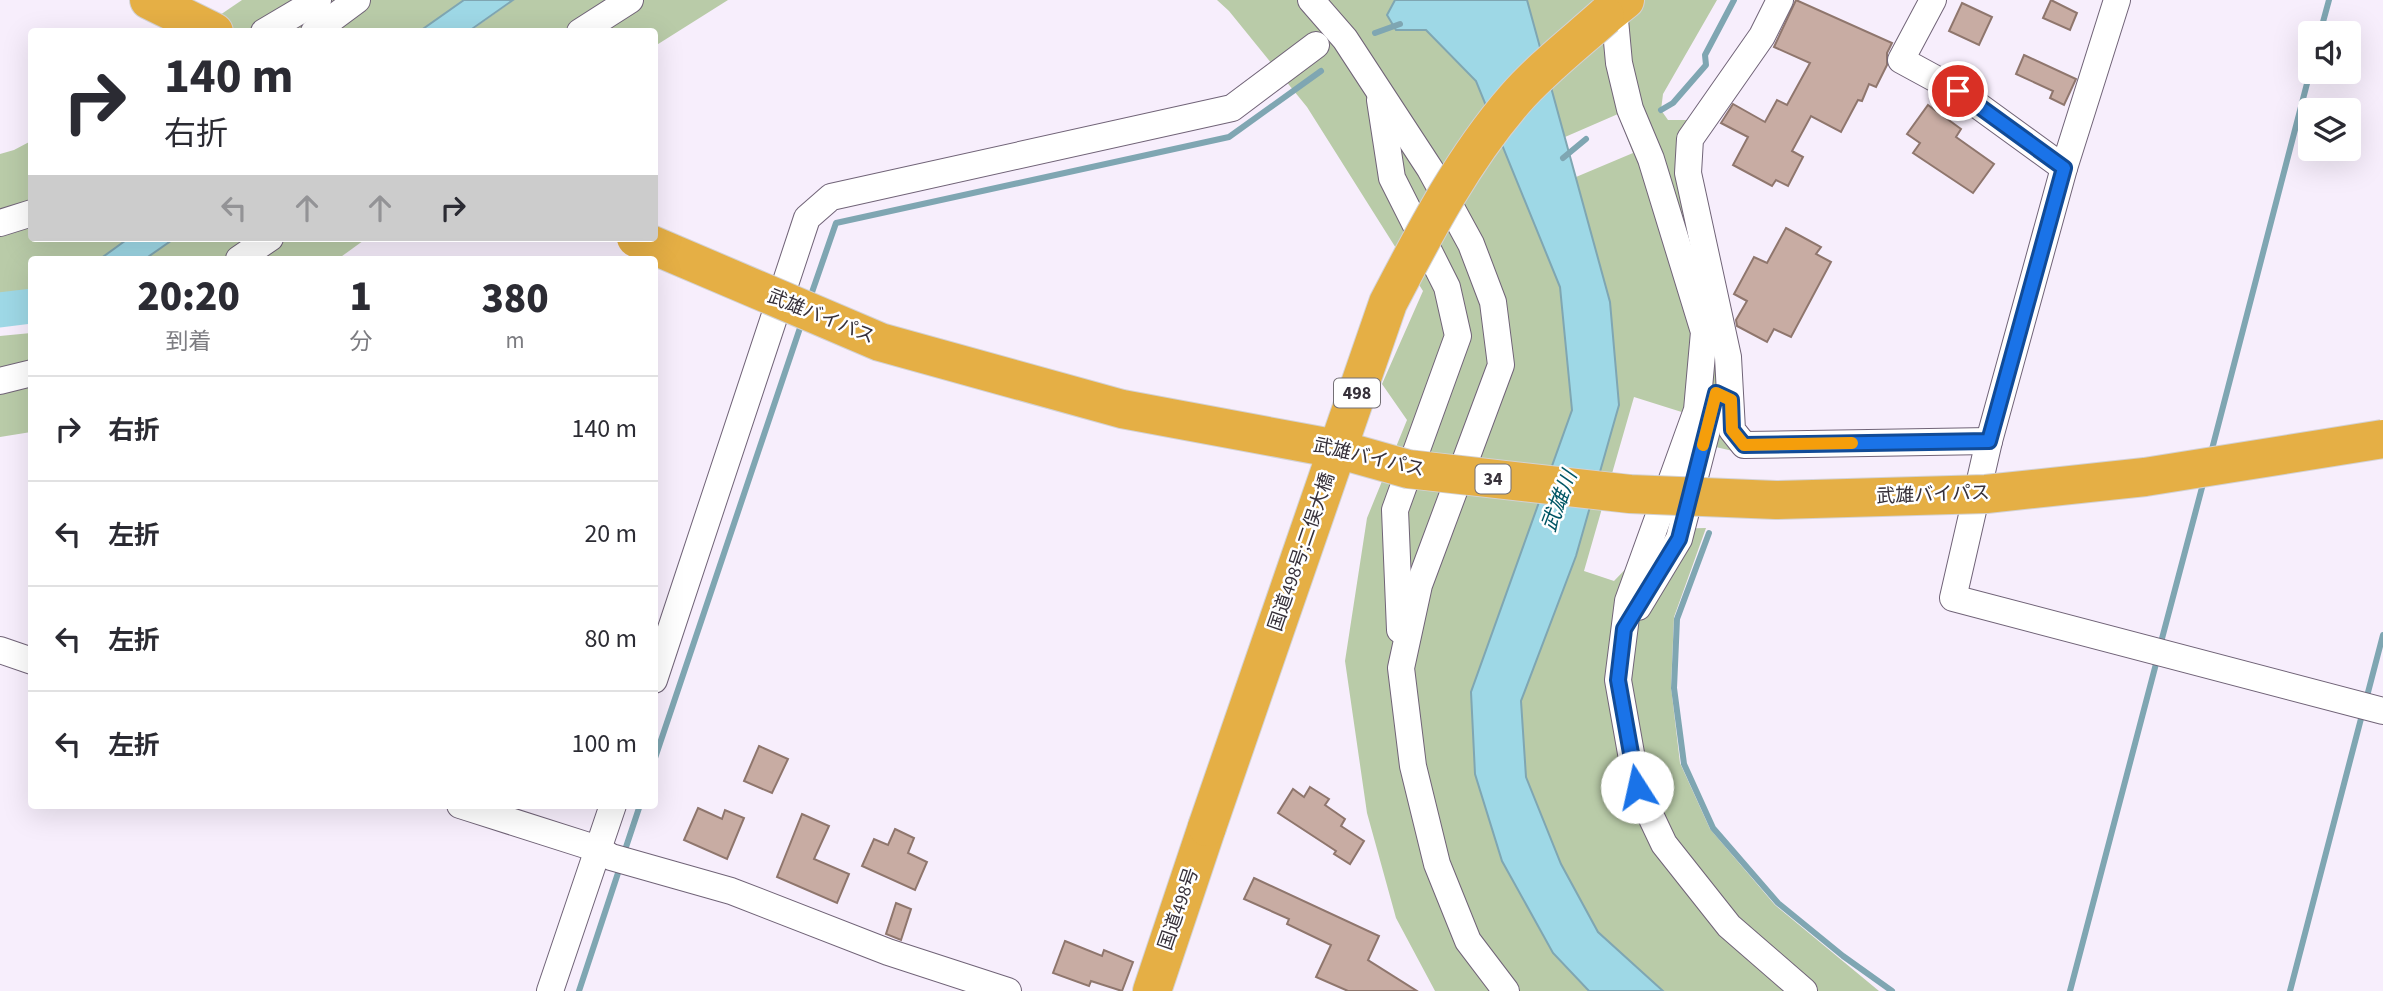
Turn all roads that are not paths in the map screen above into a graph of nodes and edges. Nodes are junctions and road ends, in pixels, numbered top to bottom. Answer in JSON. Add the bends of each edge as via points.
{"nodes":[{"id":1,"x":149,"y":0,"type":"edge"},
{"id":2,"x":318,"y":0,"type":"edge"},
{"id":3,"x":358,"y":0,"type":"edge"},
{"id":4,"x":630,"y":0,"type":"edge"},
{"id":5,"x":1311,"y":0,"type":"edge"},
{"id":6,"x":1780,"y":0,"type":"edge"},
{"id":7,"x":1933,"y":0,"type":"edge"},
{"id":8,"x":2117,"y":0,"type":"edge"},
{"id":9,"x":1615,"y":8,"type":"edge"},
{"id":10,"x":206,"y":28,"type":"edge"},
{"id":11,"x":271,"y":28,"type":"edge"},
{"id":12,"x":320,"y":28,"type":"edge"},
{"id":13,"x":586,"y":28,"type":"edge"},
{"id":14,"x":1316,"y":45,"type":"dead end"},
{"id":15,"x":1379,"y":92,"type":"junction"},
{"id":16,"x":2064,"y":168,"type":"junction"},
{"id":17,"x":28,"y":215,"type":"edge"},
{"id":18,"x":0,"y":223,"type":"edge"},
{"id":19,"x":264,"y":242,"type":"edge"},
{"id":20,"x":645,"y":242,"type":"edge"},
{"id":21,"x":243,"y":256,"type":"edge"},
{"id":22,"x":1704,"y":332,"type":"junction"},
{"id":23,"x":28,"y":374,"type":"edge"},
{"id":24,"x":0,"y":381,"type":"edge"},
{"id":25,"x":1724,"y":397,"type":"junction"},
{"id":26,"x":2383,"y":439,"type":"edge"},
{"id":27,"x":1989,"y":441,"type":"junction"},
{"id":28,"x":1338,"y":449,"type":"junction"},
{"id":29,"x":1624,"y":629,"type":"junction"},
{"id":30,"x":0,"y":650,"type":"edge"},
{"id":31,"x":28,"y":660,"type":"edge"},
{"id":32,"x":658,"y":668,"type":"edge"},
{"id":33,"x":1401,"y":668,"type":"junction"},
{"id":34,"x":2370,"y":708,"type":"edge"},
{"id":35,"x":472,"y":809,"type":"edge"},
{"id":36,"x":612,"y":809,"type":"edge"},
{"id":37,"x":1207,"y":827,"type":"joint"},
{"id":38,"x":604,"y":853,"type":"junction"},
{"id":39,"x":550,"y":991,"type":"edge"},
{"id":40,"x":1008,"y":991,"type":"edge"},
{"id":41,"x":1152,"y":991,"type":"edge"},
{"id":42,"x":1506,"y":991,"type":"edge"},
{"id":43,"x":1804,"y":991,"type":"edge"}],
"edges":[{"from":1,"to":10,"type":"highway"},
{"from":2,"to":11,"type":"street"},
{"from":3,"to":12,"type":"street"},
{"from":4,"to":13,"type":"street"},
{"from":5,"to":15,"type":"street","via":[[1345,39]]},
{"from":6,"to":25,"type":"street","via":[[1762,36],[1690,139],[1688,173],[1728,357]]},
{"from":7,"to":16,"type":"street","via":[[1900,60],[1958,91]]},
{"from":8,"to":16,"type":"street"},
{"from":9,"to":22,"type":"street","via":[[1619,63],[1630,109],[1651,159]]},
{"from":9,"to":28,"type":"highway","name":"国道498号;二俣大橋","number":"498","bridge":true,"via":[[1516,98],[1477,148],[1428,225],[1388,303]]},
{"from":14,"to":32,"type":"street","via":[[1233,108],[831,197],[807,218]]},
{"from":15,"to":33,"type":"street","via":[[1392,178],[1447,287],[1458,336],[1395,510]]},
{"from":15,"to":33,"type":"street","via":[[1430,169],[1471,244],[1493,302],[1502,365],[1419,585]]},
{"from":16,"to":27,"type":"street"},
{"from":17,"to":18,"type":"street"},
{"from":19,"to":21,"type":"street"},
{"from":20,"to":28,"type":"highway","name":"武雄バイパス","number":"34","bridge":true,"via":[[880,342],[1122,409]]},
{"from":22,"to":25,"type":"street"},
{"from":22,"to":29,"type":"street","via":[[1698,410],[1628,601]]},
{"from":23,"to":24,"type":"street"},
{"from":25,"to":27,"type":"street","via":[[1732,430],[1744,445]]},
{"from":25,"to":29,"type":"street","via":[[1679,539]]},
{"from":26,"to":28,"type":"highway","name":"武雄バイパス","number":"34","bridge":true,"via":[[2144,477],[1986,494],[1776,500],[1630,494],[1408,469]]},
{"from":27,"to":34,"type":"street","via":[[1953,598]]},
{"from":28,"to":37,"type":"highway","name":"国道498号;二俣大橋","number":"498","bridge":true},
{"from":29,"to":43,"type":"street","via":[[1618,680],[1637,787],[1664,844],[1729,926]]},
{"from":30,"to":31,"type":"street"},
{"from":33,"to":42,"type":"street","via":[[1413,766],[1437,864],[1468,941]]},
{"from":35,"to":38,"type":"street"},
{"from":36,"to":38,"type":"street"},
{"from":37,"to":41,"type":"highway","name":"国道498号","number":"498"},
{"from":38,"to":39,"type":"street"},
{"from":38,"to":40,"type":"street","via":[[731,891],[888,952]]}]}
